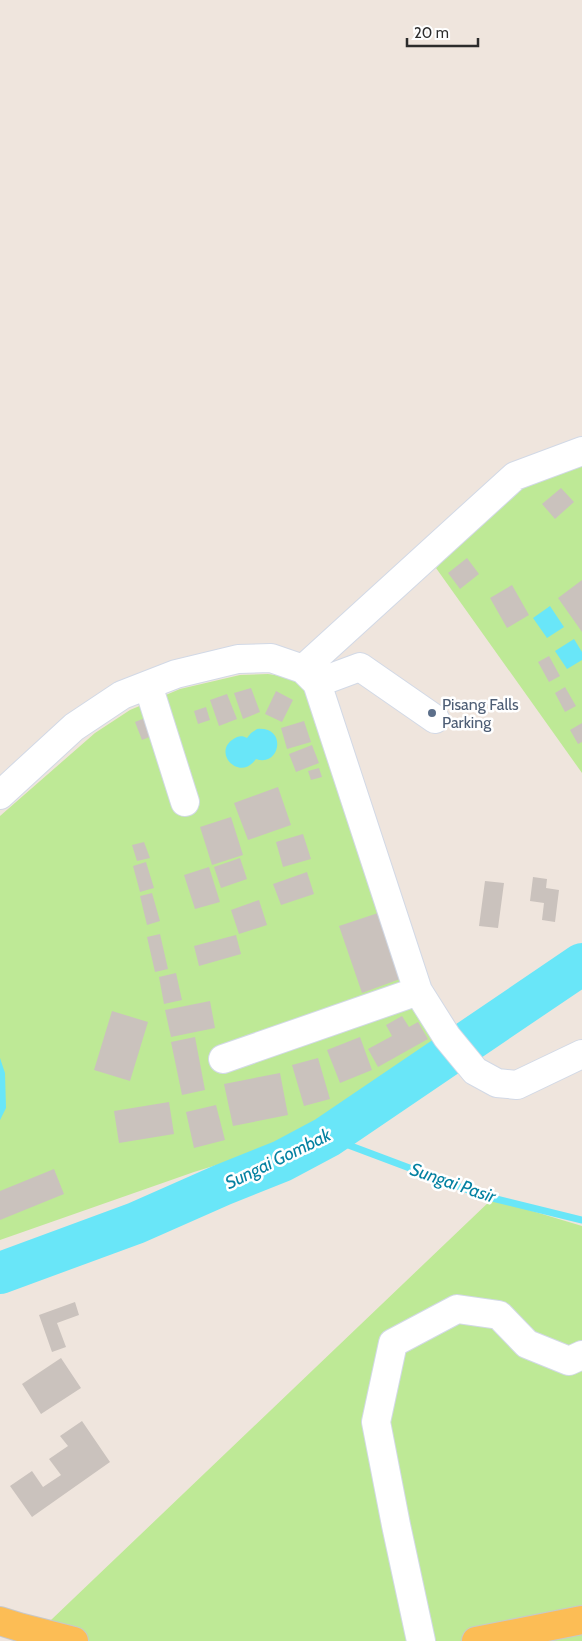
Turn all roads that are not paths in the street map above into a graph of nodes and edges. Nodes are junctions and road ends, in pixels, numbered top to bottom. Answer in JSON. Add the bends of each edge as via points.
{"nodes":[{"id":1,"x":582,"y":451,"type":"edge"},
{"id":2,"x":310,"y":676,"type":"junction"},
{"id":3,"x":148,"y":685,"type":"junction"},
{"id":4,"x":435,"y":719,"type":"dead end"},
{"id":5,"x":0,"y":795,"type":"edge"},
{"id":6,"x":185,"y":802,"type":"dead end"},
{"id":7,"x":418,"y":991,"type":"junction"},
{"id":8,"x":582,"y":1054,"type":"edge"},
{"id":9,"x":223,"y":1059,"type":"dead end"},
{"id":10,"x":582,"y":1355,"type":"edge"},
{"id":11,"x":0,"y":1620,"type":"edge"},
{"id":12,"x":582,"y":1620,"type":"edge"},
{"id":13,"x":74,"y":1641,"type":"edge"},
{"id":14,"x":421,"y":1641,"type":"edge"},
{"id":15,"x":476,"y":1641,"type":"edge"}],
"edges":[{"from":1,"to":2,"type":"street","via":[[515,476]]},
{"from":2,"to":3,"type":"street","via":[[271,658],[238,659],[176,674]]},
{"from":2,"to":4,"type":"street","via":[[360,667]]},
{"from":2,"to":7,"type":"street"},
{"from":3,"to":5,"type":"street","via":[[122,696],[74,728]]},
{"from":3,"to":6,"type":"street"},
{"from":7,"to":8,"type":"street","via":[[447,1037],[475,1071],[497,1083],[517,1085]]},
{"from":7,"to":9,"type":"street"},
{"from":10,"to":14,"type":"street","via":[[569,1361],[527,1344],[499,1315],[458,1309],[393,1343],[376,1422]]},
{"from":11,"to":13,"type":"main road"},
{"from":12,"to":15,"type":"main road"}]}
